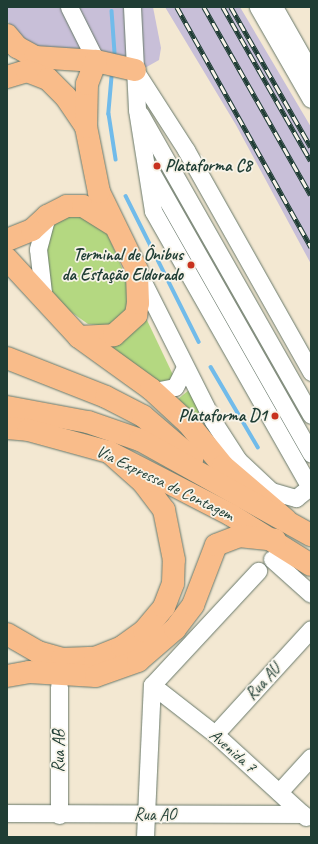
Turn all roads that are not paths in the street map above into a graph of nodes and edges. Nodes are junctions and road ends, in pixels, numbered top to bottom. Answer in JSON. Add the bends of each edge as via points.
{"nodes":[{"id":1,"x":69,"y":7,"type":"edge"},
{"id":2,"x":132,"y":7,"type":"edge"},
{"id":3,"x":258,"y":7,"type":"edge"},
{"id":4,"x":274,"y":7,"type":"edge"},
{"id":5,"x":7,"y":35,"type":"edge"},
{"id":6,"x":96,"y":62,"type":"junction"},
{"id":7,"x":135,"y":70,"type":"junction"},
{"id":8,"x":311,"y":72,"type":"edge"},
{"id":9,"x":7,"y":77,"type":"edge"},
{"id":10,"x":311,"y":99,"type":"edge"},
{"id":11,"x":137,"y":110,"type":"junction"},
{"id":12,"x":86,"y":127,"type":"junction"},
{"id":13,"x":143,"y":157,"type":"junction"},
{"id":14,"x":47,"y":216,"type":"junction"},
{"id":15,"x":112,"y":224,"type":"junction"},
{"id":16,"x":7,"y":240,"type":"edge"},
{"id":17,"x":7,"y":259,"type":"edge"},
{"id":18,"x":137,"y":270,"type":"junction"},
{"id":19,"x":44,"y":302,"type":"junction"},
{"id":20,"x":79,"y":337,"type":"junction"},
{"id":21,"x":7,"y":358,"type":"edge"},
{"id":22,"x":185,"y":367,"type":"junction"},
{"id":23,"x":311,"y":372,"type":"edge"},
{"id":24,"x":154,"y":391,"type":"junction"},
{"id":25,"x":7,"y":407,"type":"edge"},
{"id":26,"x":311,"y":415,"type":"edge"},
{"id":27,"x":7,"y":428,"type":"edge"},
{"id":28,"x":109,"y":452,"type":"junction"},
{"id":29,"x":311,"y":453,"type":"edge"},
{"id":30,"x":224,"y":486,"type":"junction"},
{"id":31,"x":310,"y":486,"type":"edge"},
{"id":32,"x":285,"y":519,"type":"junction"},
{"id":33,"x":311,"y":536,"type":"edge"},
{"id":34,"x":273,"y":549,"type":"junction"},
{"id":35,"x":311,"y":565,"type":"edge"},
{"id":36,"x":258,"y":571,"type":"dead end"},
{"id":37,"x":311,"y":594,"type":"edge"},
{"id":38,"x":311,"y":629,"type":"edge"},
{"id":39,"x":7,"y":634,"type":"edge"},
{"id":40,"x":7,"y":676,"type":"edge"},
{"id":41,"x":152,"y":685,"type":"junction"},
{"id":42,"x":60,"y":687,"type":"dead end"},
{"id":43,"x":215,"y":734,"type":"junction"},
{"id":44,"x":311,"y":757,"type":"edge"},
{"id":45,"x":279,"y":792,"type":"junction"},
{"id":46,"x":7,"y":813,"type":"edge"},
{"id":47,"x":59,"y":815,"type":"junction"},
{"id":48,"x":146,"y":815,"type":"junction"},
{"id":49,"x":307,"y":818,"type":"edge"},
{"id":50,"x":145,"y":837,"type":"edge"}],
"edges":[{"from":1,"to":6,"type":"street"},
{"from":2,"to":7,"type":"street"},
{"from":3,"to":10,"type":"street"},
{"from":4,"to":8,"type":"street"},
{"from":5,"to":6,"type":"main road","via":[[17,47],[35,57]]},
{"from":6,"to":7,"type":"main road"},
{"from":6,"to":12,"type":"main road","via":[[87,84]]},
{"from":7,"to":11,"type":"street"},
{"from":7,"to":23,"type":"street","via":[[186,150]]},
{"from":9,"to":12,"type":"main road","via":[[27,72],[48,78],[66,97]]},
{"from":11,"to":13,"type":"street"},
{"from":11,"to":26,"type":"street"},
{"from":12,"to":15,"type":"main road","via":[[99,192]]},
{"from":13,"to":29,"type":"street"},
{"from":13,"to":31,"type":"street","via":[[153,211]]},
{"from":14,"to":15,"type":"main road","via":[[67,206],[83,206]]},
{"from":14,"to":16,"type":"main road","via":[[32,230]]},
{"from":14,"to":19,"type":"street","via":[[38,249]]},
{"from":15,"to":18,"type":"main road"},
{"from":17,"to":19,"type":"main road","via":[[22,271]]},
{"from":18,"to":20,"type":"main road","via":[[136,315],[114,335]]},
{"from":18,"to":22,"type":"street"},
{"from":19,"to":20,"type":"main road"},
{"from":20,"to":24,"type":"main road"},
{"from":21,"to":30,"type":"main road","via":[[106,396],[143,416]]},
{"from":22,"to":24,"type":"street","via":[[175,387]]},
{"from":22,"to":31,"type":"street","via":[[213,421],[238,460],[271,491],[296,498]]},
{"from":24,"to":32,"type":"main road","via":[[188,423],[223,466]]},
{"from":25,"to":30,"type":"main road","name":"Via Expressa de Contagem","via":[[88,422],[140,440]]},
{"from":27,"to":28,"type":"main road","name":"Via Expressa de Contagem","via":[[28,430]]},
{"from":28,"to":34,"type":"main road","name":"Via Expressa de Contagem"},
{"from":28,"to":39,"type":"main road","via":[[144,483],[164,510],[174,560],[173,583],[164,607],[144,631],[122,648],[95,658],[62,659],[38,652]]},
{"from":30,"to":32,"type":"main road","name":"Via Expressa de Contagem"},
{"from":32,"to":33,"type":"main road","name":"Via Expressa de Contagem"},
{"from":34,"to":35,"type":"main road","name":"Via Expressa de Contagem"},
{"from":34,"to":37,"type":"street"},
{"from":34,"to":40,"type":"main road","via":[[239,536],[216,545],[193,605],[175,629],[138,661],[96,676],[29,672]]},
{"from":36,"to":41,"type":"street"},
{"from":38,"to":43,"type":"street","name":"Rua AU"},
{"from":41,"to":43,"type":"street","name":"Avenida 7"},
{"from":41,"to":48,"type":"street"},
{"from":42,"to":47,"type":"street","name":"Rua AB"},
{"from":43,"to":45,"type":"street","name":"Avenida 7"},
{"from":44,"to":45,"type":"street"},
{"from":45,"to":49,"type":"street","name":"Avenida 7"},
{"from":46,"to":47,"type":"street","name":"Rua AO"},
{"from":47,"to":48,"type":"street","name":"Rua AO"},
{"from":48,"to":49,"type":"street","name":"Rua AO"},
{"from":48,"to":50,"type":"street"}]}
